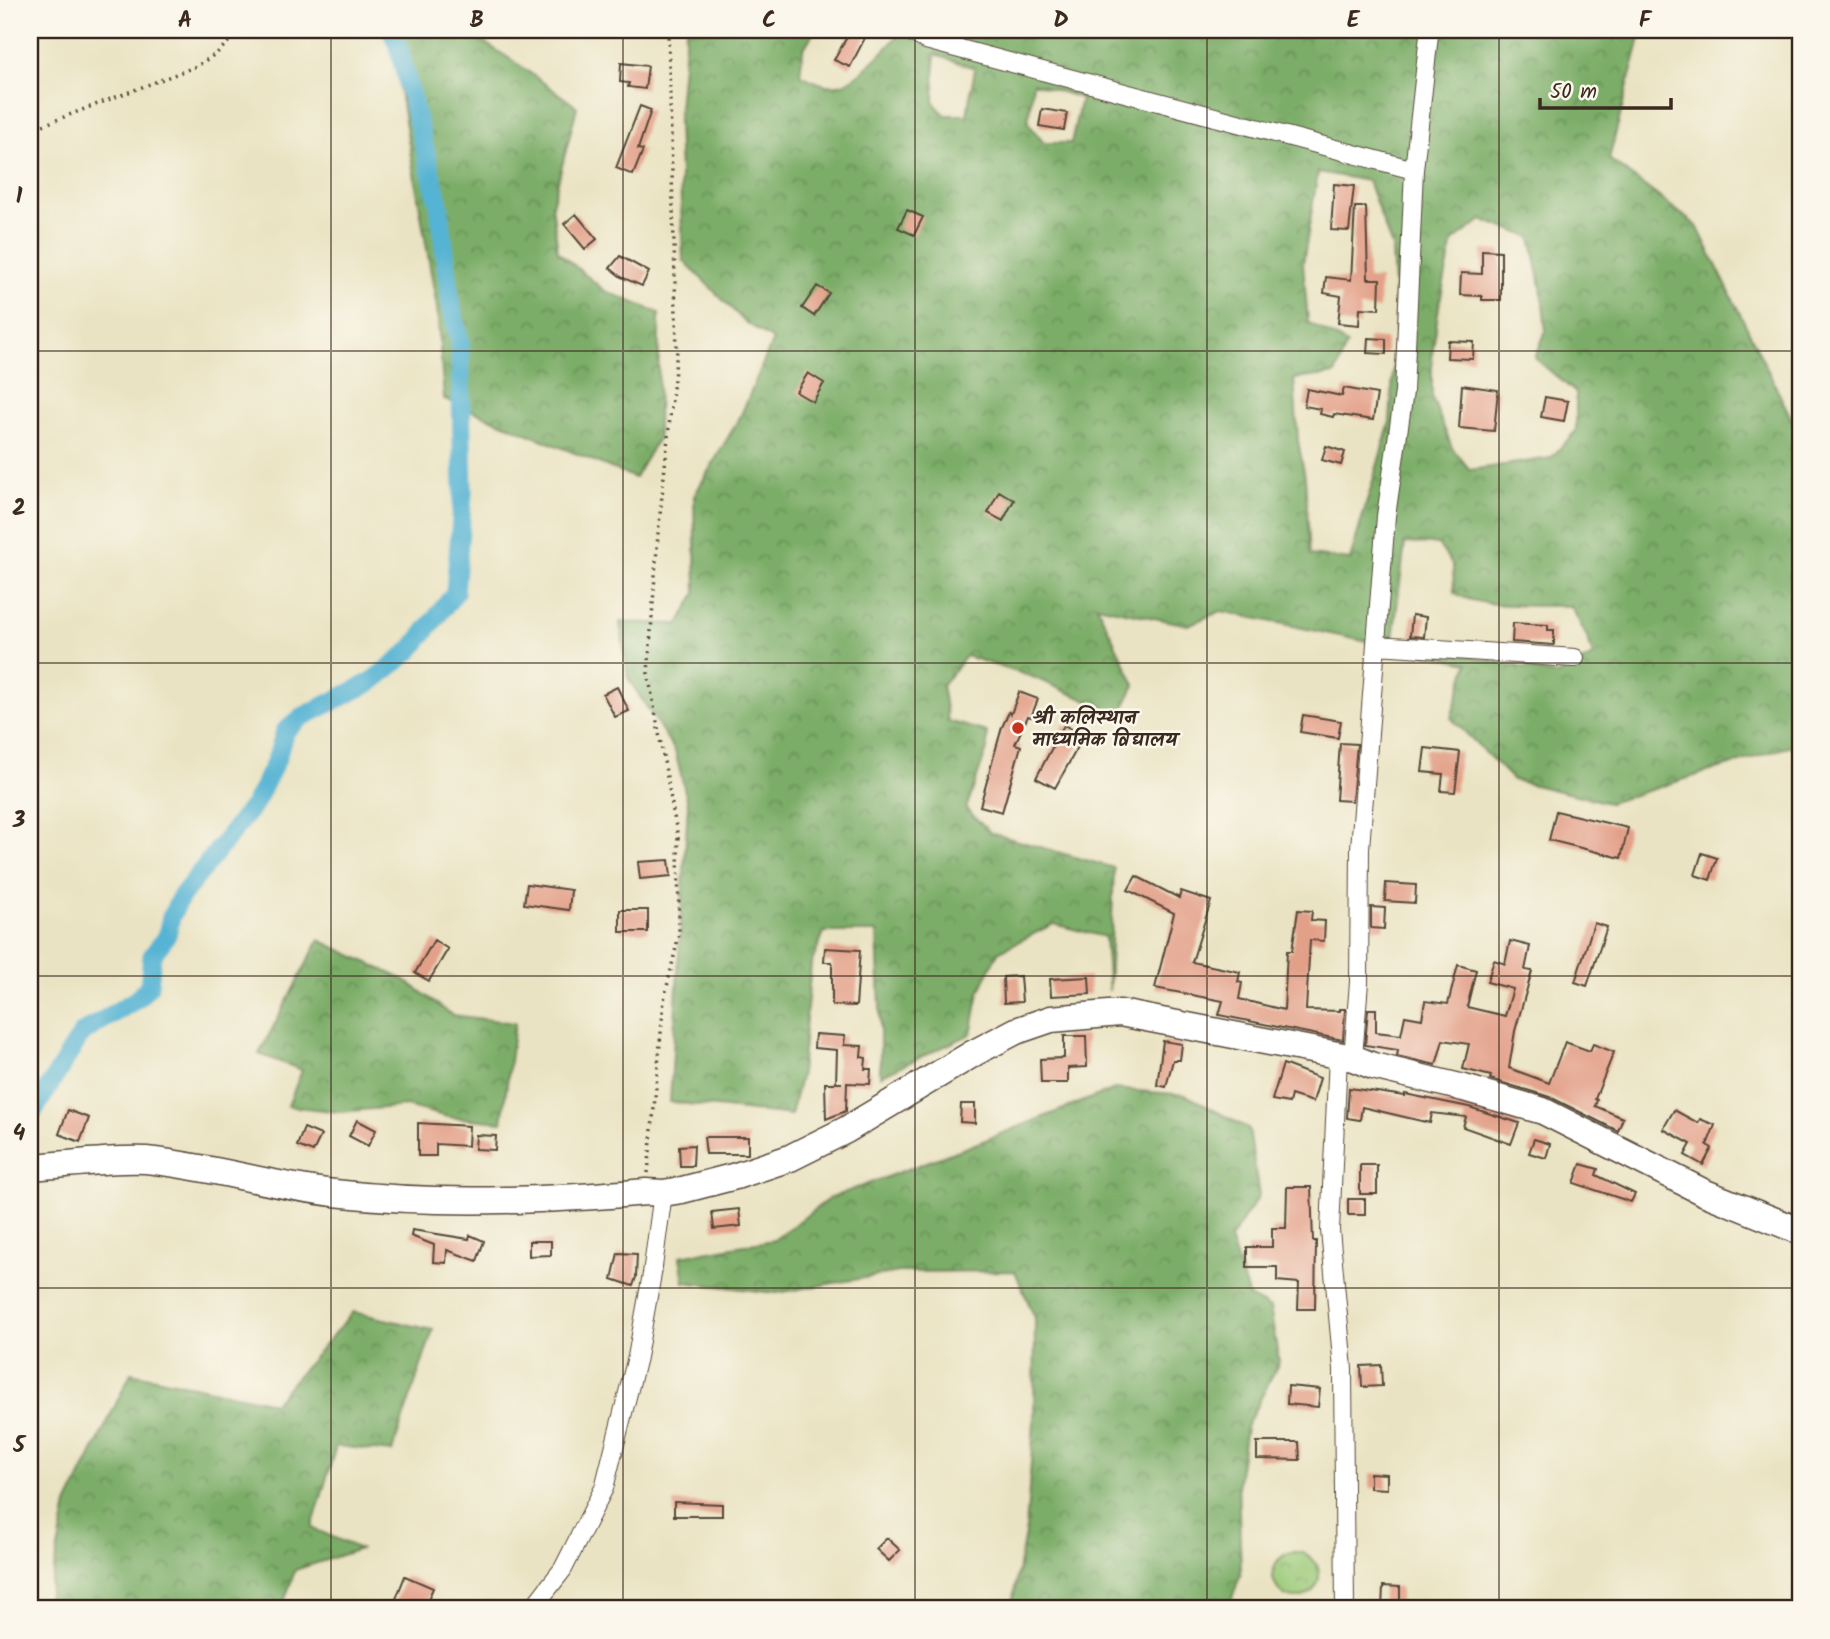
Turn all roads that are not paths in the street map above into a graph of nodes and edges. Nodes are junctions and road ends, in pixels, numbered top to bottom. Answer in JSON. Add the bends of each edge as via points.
{"nodes":[{"id":1,"x":907,"y":30,"type":"edge"},
{"id":2,"x":1433,"y":30,"type":"edge"},
{"id":3,"x":1414,"y":170,"type":"junction"},
{"id":4,"x":1377,"y":645,"type":"junction"},
{"id":5,"x":1575,"y":658,"type":"dead end"},
{"id":6,"x":1345,"y":1057,"type":"junction"},
{"id":7,"x":30,"y":1167,"type":"edge"},
{"id":8,"x":654,"y":1193,"type":"junction"},
{"id":9,"x":1800,"y":1231,"type":"edge"},
{"id":10,"x":532,"y":1609,"type":"edge"},
{"id":11,"x":1345,"y":1609,"type":"edge"}],
"edges":[{"from":1,"to":3,"type":"street","via":[[926,40]]},
{"from":2,"to":3,"type":"street"},
{"from":3,"to":4,"type":"street","via":[[1404,392],[1386,516]]},
{"from":4,"to":5,"type":"street"},
{"from":4,"to":6,"type":"street","via":[[1360,848],[1359,982]]},
{"from":6,"to":8,"type":"street","via":[[1120,1013],[1051,1019],[974,1053],[790,1158],[736,1176]]},
{"from":6,"to":9,"type":"street","via":[[1544,1111],[1703,1192]]},
{"from":6,"to":11,"type":"street","via":[[1329,1230],[1343,1369]]},
{"from":7,"to":8,"type":"street","via":[[144,1160],[335,1194],[456,1202]]},
{"from":8,"to":10,"type":"street","via":[[652,1275],[604,1488],[563,1569]]}]}
